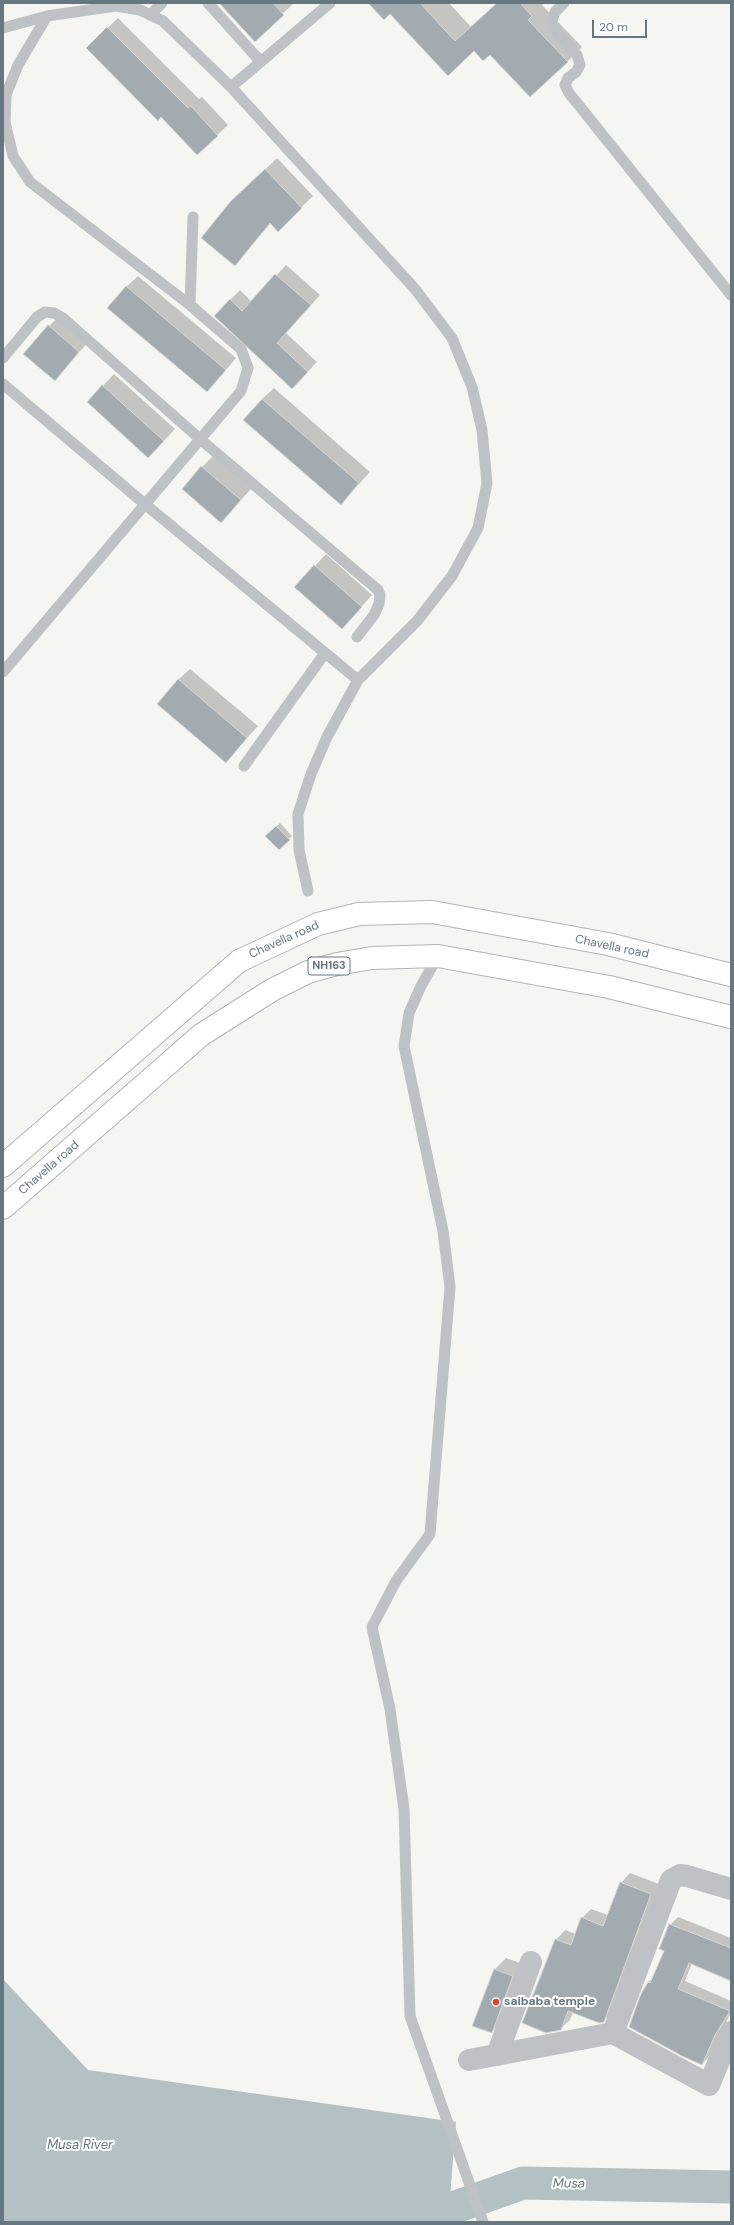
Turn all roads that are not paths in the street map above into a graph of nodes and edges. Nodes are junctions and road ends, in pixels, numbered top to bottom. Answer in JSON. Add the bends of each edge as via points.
{"nodes":[{"id":1,"x":162,"y":3,"type":"edge"},
{"id":2,"x":208,"y":3,"type":"edge"},
{"id":3,"x":330,"y":3,"type":"edge"},
{"id":4,"x":564,"y":3,"type":"edge"},
{"id":5,"x":150,"y":15,"type":"junction"},
{"id":6,"x":47,"y":16,"type":"junction"},
{"id":7,"x":3,"y":28,"type":"edge"},
{"id":8,"x":260,"y":62,"type":"junction"},
{"id":9,"x":231,"y":87,"type":"junction"},
{"id":10,"x":193,"y":217,"type":"dead end"},
{"id":11,"x":731,"y":295,"type":"edge"},
{"id":12,"x":190,"y":305,"type":"junction"},
{"id":13,"x":3,"y":358,"type":"edge"},
{"id":14,"x":3,"y":384,"type":"edge"},
{"id":15,"x":200,"y":439,"type":"junction"},
{"id":16,"x":146,"y":505,"type":"junction"},
{"id":17,"x":357,"y":637,"type":"dead end"},
{"id":18,"x":325,"y":653,"type":"junction"},
{"id":19,"x":3,"y":672,"type":"edge"},
{"id":20,"x":358,"y":680,"type":"junction"},
{"id":21,"x":244,"y":766,"type":"dead end"},
{"id":22,"x":308,"y":891,"type":"dead end"},
{"id":23,"x":438,"y":956,"type":"junction"},
{"id":24,"x":731,"y":975,"type":"edge"},
{"id":25,"x":731,"y":1017,"type":"edge"},
{"id":26,"x":3,"y":1166,"type":"edge"},
{"id":27,"x":3,"y":1208,"type":"edge"},
{"id":28,"x":731,"y":1889,"type":"edge"},
{"id":29,"x":531,"y":1962,"type":"dead end"},
{"id":30,"x":731,"y":2032,"type":"edge"},
{"id":31,"x":613,"y":2033,"type":"junction"},
{"id":32,"x":497,"y":2055,"type":"junction"},
{"id":33,"x":468,"y":2060,"type":"dead end"},
{"id":34,"x":483,"y":2222,"type":"edge"}],
"edges":[{"from":1,"to":5,"type":"lane"},
{"from":2,"to":8,"type":"lane"},
{"from":3,"to":8,"type":"lane"},
{"from":4,"to":11,"type":"lane","via":[[555,12],[552,22],[554,29],[576,55],[580,64],[565,85],[569,93]]},
{"from":5,"to":6,"type":"lane","via":[[140,10],[116,6]]},
{"from":5,"to":9,"type":"lane","via":[[163,21]]},
{"from":6,"to":7,"type":"lane"},
{"from":6,"to":12,"type":"lane","via":[[18,64],[6,95],[5,122],[13,156],[30,182]]},
{"from":8,"to":9,"type":"lane"},
{"from":9,"to":20,"type":"lane","via":[[415,289],[452,338],[472,387],[482,430],[487,483],[478,528],[452,576],[417,621]]},
{"from":10,"to":12,"type":"lane"},
{"from":12,"to":15,"type":"lane","via":[[241,350],[248,368],[241,391]]},
{"from":13,"to":15,"type":"lane","via":[[37,317],[45,312],[54,313]]},
{"from":14,"to":16,"type":"lane"},
{"from":15,"to":16,"type":"lane"},
{"from":15,"to":17,"type":"lane","via":[[378,590],[380,604]]},
{"from":16,"to":18,"type":"lane"},
{"from":16,"to":19,"type":"lane"},
{"from":18,"to":20,"type":"lane"},
{"from":18,"to":21,"type":"lane"},
{"from":20,"to":22,"type":"lane","via":[[326,737],[298,814],[299,850]]},
{"from":23,"to":25,"type":"highway","name":"Chavella road","number":"NH163","via":[[609,987]]},
{"from":23,"to":27,"type":"highway","name":"Chavella road","number":"NH163","via":[[372,958],[337,964],[308,972],[272,990],[201,1035]]},
{"from":23,"to":34,"type":"lane","via":[[408,1013],[404,1046],[442,1231],[450,1287],[430,1534],[396,1581],[372,1627],[390,1709],[404,1809],[410,2016]]},
{"from":24,"to":26,"type":"highway","name":"Chavella road","via":[[608,944],[432,912],[359,914],[318,924],[239,961]]},
{"from":28,"to":31,"type":"street","via":[[687,1876],[680,1875],[671,1880]]},
{"from":29,"to":32,"type":"street"},
{"from":30,"to":31,"type":"street","via":[[709,2085]]},
{"from":31,"to":32,"type":"street"},
{"from":32,"to":33,"type":"street"}]}
